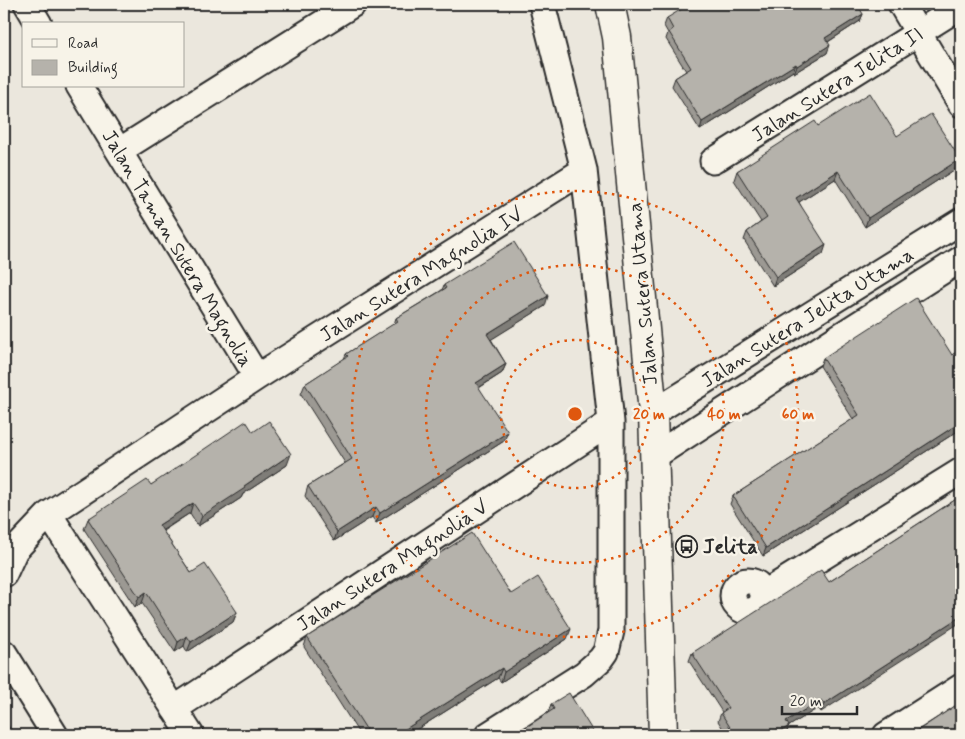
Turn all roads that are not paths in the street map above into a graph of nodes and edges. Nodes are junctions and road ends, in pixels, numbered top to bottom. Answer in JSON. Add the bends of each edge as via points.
{"nodes":[{"id":1,"x":26,"y":4,"type":"edge"},
{"id":2,"x":353,"y":4,"type":"edge"},
{"id":3,"x":542,"y":4,"type":"edge"},
{"id":4,"x":610,"y":4,"type":"edge"},
{"id":5,"x":900,"y":4,"type":"edge"},
{"id":6,"x":961,"y":6,"type":"edge"},
{"id":7,"x":38,"y":22,"type":"edge"},
{"id":8,"x":918,"y":34,"type":"junction"},
{"id":9,"x":80,"y":88,"type":"edge"},
{"id":10,"x":961,"y":104,"type":"edge"},
{"id":11,"x":119,"y":151,"type":"junction"},
{"id":12,"x":713,"y":160,"type":"dead end"},
{"id":13,"x":584,"y":170,"type":"junction"},
{"id":14,"x":961,"y":221,"type":"edge"},
{"id":15,"x":961,"y":259,"type":"edge"},
{"id":16,"x":823,"y":306,"type":"junction"},
{"id":17,"x":840,"y":336,"type":"junction"},
{"id":18,"x":257,"y":377,"type":"junction"},
{"id":19,"x":653,"y":413,"type":"junction"},
{"id":20,"x":611,"y":422,"type":"junction"},
{"id":21,"x":656,"y":455,"type":"junction"},
{"id":22,"x":961,"y":471,"type":"edge"},
{"id":23,"x":49,"y":514,"type":"junction"},
{"id":24,"x":4,"y":574,"type":"edge"},
{"id":25,"x":763,"y":594,"type":"dead end"},
{"id":26,"x":4,"y":653,"type":"edge"},
{"id":27,"x":961,"y":687,"type":"edge"},
{"id":28,"x":174,"y":708,"type":"junction"},
{"id":29,"x":55,"y":735,"type":"edge"},
{"id":30,"x":191,"y":735,"type":"edge"},
{"id":31,"x":488,"y":735,"type":"edge"},
{"id":32,"x":663,"y":735,"type":"edge"},
{"id":33,"x":886,"y":735,"type":"edge"}],
"edges":[{"from":1,"to":7,"type":"street"},
{"from":2,"to":11,"type":"street"},
{"from":3,"to":13,"type":"street"},
{"from":4,"to":19,"type":"street","name":"Jalan Sutera Utama","via":[[617,38]]},
{"from":5,"to":8,"type":"street"},
{"from":6,"to":8,"type":"street","name":"Jalan Sutera Jelita II"},
{"from":8,"to":10,"type":"street"},
{"from":8,"to":12,"type":"street","name":"Jalan Sutera Jelita II"},
{"from":9,"to":11,"type":"street","name":"Jalan Taman Sutera Magnolia"},
{"from":11,"to":18,"type":"street","name":"Jalan Taman Sutera Magnolia"},
{"from":13,"to":18,"type":"street","name":"Jalan Sutera Magnolia IV"},
{"from":13,"to":20,"type":"street"},
{"from":14,"to":16,"type":"street","name":"Jalan Sutera Jelita Utama"},
{"from":15,"to":17,"type":"street","name":"Jalan Sutera Jelita Utama"},
{"from":16,"to":17,"type":"street"},
{"from":16,"to":19,"type":"street","name":"Jalan Sutera Jelita Utama"},
{"from":17,"to":21,"type":"street","name":"Jalan Sutera Jelita Utama"},
{"from":18,"to":23,"type":"street","name":"Jalan Taman Sutera Magnolia"},
{"from":19,"to":21,"type":"street","name":"Jalan Sutera Utama"},
{"from":20,"to":28,"type":"street","name":"Jalan Sutera Magnolia V"},
{"from":20,"to":31,"type":"street","via":[[611,631],[606,652],[584,674]]},
{"from":21,"to":32,"type":"street","name":"Jalan Sutera Utama"},
{"from":22,"to":25,"type":"street"},
{"from":23,"to":24,"type":"street","name":"Jalan Taman Sutera Magnolia","via":[[15,550]]},
{"from":23,"to":28,"type":"street"},
{"from":26,"to":29,"type":"street"},
{"from":27,"to":33,"type":"street"},
{"from":28,"to":30,"type":"street"}]}
